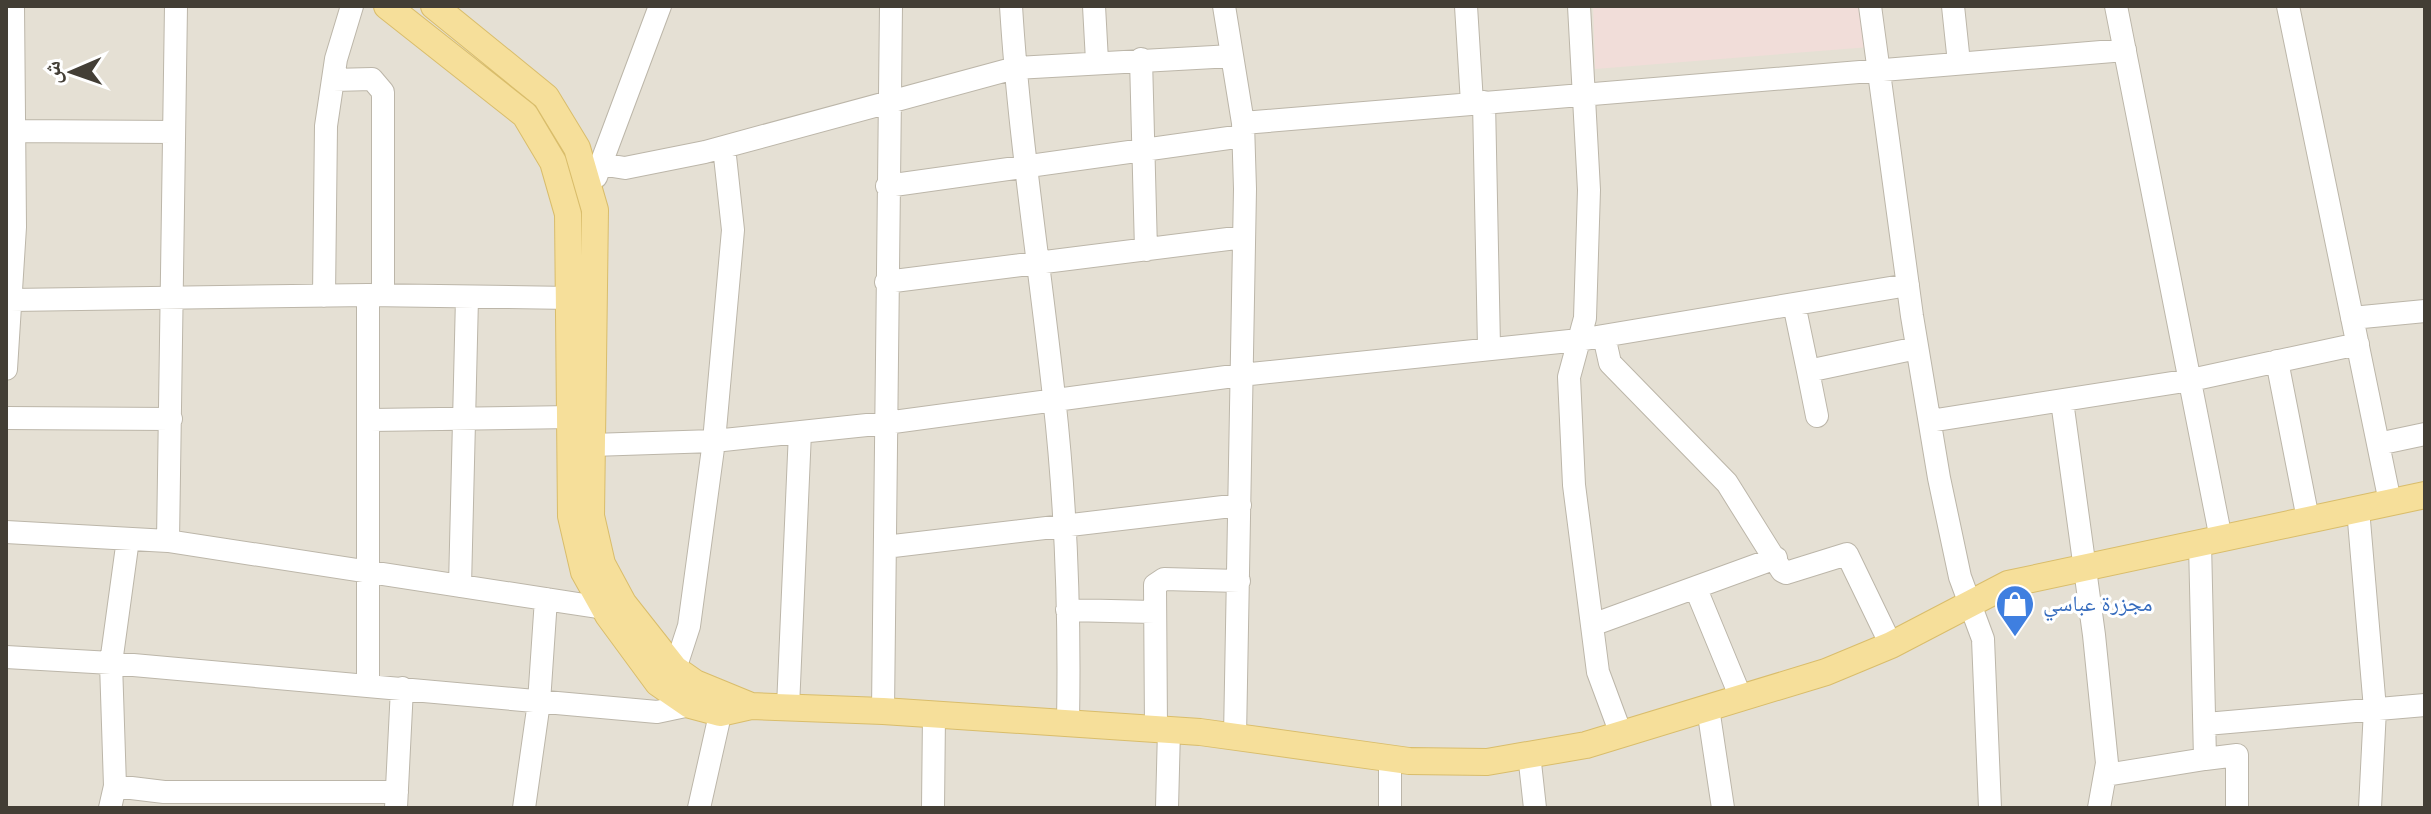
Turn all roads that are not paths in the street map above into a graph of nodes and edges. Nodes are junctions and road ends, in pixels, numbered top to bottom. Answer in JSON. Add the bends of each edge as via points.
{"nodes":[{"id":1,"x":13,"y":6,"type":"edge"},
{"id":2,"x":176,"y":6,"type":"edge"},
{"id":3,"x":352,"y":6,"type":"edge"},
{"id":4,"x":387,"y":6,"type":"edge"},
{"id":5,"x":660,"y":6,"type":"edge"},
{"id":6,"x":891,"y":6,"type":"edge"},
{"id":7,"x":1011,"y":6,"type":"edge"},
{"id":8,"x":1094,"y":6,"type":"edge"},
{"id":9,"x":1224,"y":6,"type":"edge"},
{"id":10,"x":1466,"y":6,"type":"edge"},
{"id":11,"x":1579,"y":6,"type":"edge"},
{"id":12,"x":1870,"y":6,"type":"edge"},
{"id":13,"x":1953,"y":6,"type":"edge"},
{"id":14,"x":2116,"y":6,"type":"edge"},
{"id":15,"x":2288,"y":6,"type":"edge"},
{"id":16,"x":437,"y":7,"type":"edge"},
{"id":17,"x":2125,"y":50,"type":"junction"},
{"id":18,"x":1232,"y":56,"type":"junction"},
{"id":19,"x":1141,"y":59,"type":"junction"},
{"id":20,"x":1097,"y":61,"type":"junction"},
{"id":21,"x":1959,"y":63,"type":"junction"},
{"id":22,"x":1015,"y":68,"type":"junction"},
{"id":23,"x":1880,"y":69,"type":"junction"},
{"id":24,"x":333,"y":80,"type":"junction"},
{"id":25,"x":1583,"y":93,"type":"junction"},
{"id":26,"x":890,"y":102,"type":"junction"},
{"id":27,"x":1478,"y":102,"type":"junction"},
{"id":28,"x":1243,"y":130,"type":"junction"},
{"id":29,"x":16,"y":131,"type":"junction"},
{"id":30,"x":174,"y":132,"type":"junction"},
{"id":31,"x":724,"y":147,"type":"junction"},
{"id":32,"x":1144,"y":149,"type":"junction"},
{"id":33,"x":600,"y":164,"type":"junction"},
{"id":34,"x":1026,"y":164,"type":"junction"},
{"id":35,"x":887,"y":186,"type":"junction"},
{"id":36,"x":590,"y":192,"type":"junction"},
{"id":37,"x":1244,"y":237,"type":"junction"},
{"id":38,"x":1146,"y":250,"type":"junction"},
{"id":39,"x":1038,"y":265,"type":"junction"},
{"id":40,"x":886,"y":282,"type":"junction"},
{"id":41,"x":1908,"y":285,"type":"junction"},
{"id":42,"x":376,"y":295,"type":"junction"},
{"id":43,"x":324,"y":296,"type":"junction"},
{"id":44,"x":467,"y":298,"type":"junction"},
{"id":45,"x":571,"y":298,"type":"junction"},
{"id":46,"x":11,"y":300,"type":"junction"},
{"id":47,"x":173,"y":300,"type":"junction"},
{"id":48,"x":1794,"y":304,"type":"junction"},
{"id":49,"x":2425,"y":311,"type":"edge"},
{"id":50,"x":2352,"y":318,"type":"junction"},
{"id":51,"x":1604,"y":336,"type":"junction"},
{"id":52,"x":1579,"y":340,"type":"junction"},
{"id":53,"x":2358,"y":344,"type":"junction"},
{"id":54,"x":1489,"y":347,"type":"junction"},
{"id":55,"x":1917,"y":348,"type":"junction"},
{"id":56,"x":2277,"y":361,"type":"junction"},
{"id":57,"x":6,"y":369,"type":"edge"},
{"id":58,"x":1808,"y":371,"type":"junction"},
{"id":59,"x":1241,"y":375,"type":"junction"},
{"id":60,"x":2191,"y":380,"type":"junction"},
{"id":61,"x":1055,"y":401,"type":"junction"},
{"id":62,"x":2062,"y":401,"type":"junction"},
{"id":63,"x":1817,"y":416,"type":"dead end"},
{"id":64,"x":464,"y":417,"type":"junction"},
{"id":65,"x":571,"y":417,"type":"junction"},
{"id":66,"x":6,"y":418,"type":"edge"},
{"id":67,"x":171,"y":419,"type":"junction"},
{"id":68,"x":371,"y":420,"type":"junction"},
{"id":69,"x":1930,"y":421,"type":"junction"},
{"id":70,"x":886,"y":423,"type":"junction"},
{"id":71,"x":800,"y":432,"type":"junction"},
{"id":72,"x":2425,"y":434,"type":"edge"},
{"id":73,"x":714,"y":441,"type":"junction"},
{"id":74,"x":2378,"y":444,"type":"junction"},
{"id":75,"x":592,"y":445,"type":"junction"},
{"id":76,"x":2425,"y":495,"type":"edge"},
{"id":77,"x":2390,"y":502,"type":"junction"},
{"id":78,"x":1240,"y":505,"type":"junction"},
{"id":79,"x":2358,"y":509,"type":"junction"},
{"id":80,"x":2308,"y":519,"type":"junction"},
{"id":81,"x":1062,"y":528,"type":"junction"},
{"id":82,"x":6,"y":532,"type":"edge"},
{"id":83,"x":128,"y":539,"type":"junction"},
{"id":84,"x":168,"y":541,"type":"junction"},
{"id":85,"x":2211,"y":541,"type":"junction"},
{"id":86,"x":885,"y":547,"type":"junction"},
{"id":87,"x":1776,"y":558,"type":"junction"},
{"id":88,"x":2082,"y":568,"type":"junction"},
{"id":89,"x":369,"y":574,"type":"junction"},
{"id":90,"x":1239,"y":581,"type":"junction"},
{"id":91,"x":460,"y":586,"type":"junction"},
{"id":92,"x":1696,"y":589,"type":"junction"},
{"id":93,"x":546,"y":599,"type":"junction"},
{"id":94,"x":1971,"y":601,"type":"junction"},
{"id":95,"x":604,"y":608,"type":"junction"},
{"id":96,"x":1067,"y":610,"type":"junction"},
{"id":97,"x":1154,"y":612,"type":"junction"},
{"id":98,"x":1592,"y":625,"type":"junction"},
{"id":99,"x":1891,"y":645,"type":"junction"},
{"id":100,"x":6,"y":657,"type":"edge"},
{"id":101,"x":111,"y":663,"type":"junction"},
{"id":102,"x":675,"y":669,"type":"junction"},
{"id":103,"x":368,"y":684,"type":"junction"},
{"id":104,"x":402,"y":688,"type":"junction"},
{"id":105,"x":1741,"y":698,"type":"junction"},
{"id":106,"x":539,"y":702,"type":"junction"},
{"id":107,"x":722,"y":704,"type":"junction"},
{"id":108,"x":690,"y":705,"type":"junction"},
{"id":109,"x":2425,"y":705,"type":"edge"},
{"id":110,"x":788,"y":707,"type":"junction"},
{"id":111,"x":1708,"y":708,"type":"junction"},
{"id":112,"x":2375,"y":709,"type":"junction"},
{"id":113,"x":883,"y":711,"type":"junction"},
{"id":114,"x":934,"y":715,"type":"junction"},
{"id":115,"x":1068,"y":723,"type":"junction"},
{"id":116,"x":2206,"y":724,"type":"junction"},
{"id":117,"x":1162,"y":730,"type":"junction"},
{"id":118,"x":1621,"y":734,"type":"junction"},
{"id":119,"x":1235,"y":737,"type":"junction"},
{"id":120,"x":1529,"y":754,"type":"junction"},
{"id":121,"x":1390,"y":758,"type":"junction"},
{"id":122,"x":2205,"y":759,"type":"junction"},
{"id":123,"x":2106,"y":775,"type":"junction"},
{"id":124,"x":113,"y":797,"type":"edge"},
{"id":125,"x":164,"y":800,"type":"edge"},
{"id":126,"x":397,"y":800,"type":"edge"},
{"id":127,"x":524,"y":808,"type":"edge"},
{"id":128,"x":699,"y":808,"type":"edge"},
{"id":129,"x":933,"y":808,"type":"edge"},
{"id":130,"x":1167,"y":808,"type":"edge"},
{"id":131,"x":1390,"y":808,"type":"edge"},
{"id":132,"x":1535,"y":808,"type":"edge"},
{"id":133,"x":1723,"y":808,"type":"edge"},
{"id":134,"x":1990,"y":808,"type":"edge"},
{"id":135,"x":2099,"y":808,"type":"edge"},
{"id":136,"x":2237,"y":808,"type":"edge"},
{"id":137,"x":2370,"y":808,"type":"edge"}],
"edges":[{"from":1,"to":29,"type":"street"},
{"from":2,"to":30,"type":"street"},
{"from":3,"to":24,"type":"street"},
{"from":4,"to":45,"type":"main road","via":[[525,115],[553,162],[568,214]]},
{"from":5,"to":33,"type":"street"},
{"from":6,"to":26,"type":"street"},
{"from":7,"to":22,"type":"street"},
{"from":8,"to":20,"type":"street"},
{"from":9,"to":18,"type":"street"},
{"from":10,"to":27,"type":"street"},
{"from":11,"to":25,"type":"street"},
{"from":12,"to":23,"type":"street"},
{"from":13,"to":21,"type":"street"},
{"from":14,"to":17,"type":"street"},
{"from":15,"to":50,"type":"street"},
{"from":16,"to":36,"type":"main road","via":[[546,97],[577,148]]},
{"from":17,"to":21,"type":"street"},
{"from":17,"to":60,"type":"street"},
{"from":18,"to":19,"type":"street"},
{"from":18,"to":28,"type":"street"},
{"from":19,"to":20,"type":"street"},
{"from":19,"to":32,"type":"street"},
{"from":20,"to":22,"type":"street"},
{"from":21,"to":23,"type":"street"},
{"from":22,"to":26,"type":"street"},
{"from":22,"to":34,"type":"street"},
{"from":23,"to":25,"type":"street"},
{"from":23,"to":41,"type":"street"},
{"from":24,"to":42,"type":"street","via":[[372,79],[383,92]]},
{"from":24,"to":43,"type":"street","via":[[324,154]]},
{"from":25,"to":27,"type":"street"},
{"from":25,"to":52,"type":"street","via":[[1589,190],[1585,318]]},
{"from":26,"to":31,"type":"street"},
{"from":26,"to":35,"type":"street"},
{"from":27,"to":28,"type":"street"},
{"from":27,"to":54,"type":"street"},
{"from":28,"to":32,"type":"street"},
{"from":28,"to":37,"type":"street"},
{"from":29,"to":30,"type":"street"},
{"from":29,"to":46,"type":"street"},
{"from":30,"to":47,"type":"street"},
{"from":31,"to":33,"type":"street","via":[[625,168]]},
{"from":31,"to":73,"type":"street","via":[[733,230]]},
{"from":32,"to":34,"type":"street"},
{"from":32,"to":38,"type":"street"},
{"from":33,"to":36,"type":"street"},
{"from":34,"to":35,"type":"street"},
{"from":34,"to":39,"type":"street"},
{"from":35,"to":40,"type":"street"},
{"from":36,"to":75,"type":"main road","via":[[595,210]]},
{"from":37,"to":38,"type":"street"},
{"from":37,"to":59,"type":"street"},
{"from":38,"to":39,"type":"street"},
{"from":39,"to":40,"type":"street"},
{"from":39,"to":61,"type":"street"},
{"from":40,"to":70,"type":"street"},
{"from":41,"to":48,"type":"street"},
{"from":41,"to":55,"type":"street"},
{"from":42,"to":43,"type":"street"},
{"from":42,"to":44,"type":"street"},
{"from":42,"to":68,"type":"street"},
{"from":43,"to":47,"type":"street"},
{"from":44,"to":45,"type":"street"},
{"from":44,"to":64,"type":"street"},
{"from":45,"to":65,"type":"main road"},
{"from":46,"to":47,"type":"street"},
{"from":46,"to":57,"type":"street"},
{"from":47,"to":67,"type":"street"},
{"from":48,"to":51,"type":"street"},
{"from":48,"to":58,"type":"street"},
{"from":49,"to":50,"type":"street"},
{"from":50,"to":53,"type":"street"},
{"from":51,"to":52,"type":"street"},
{"from":51,"to":87,"type":"street","via":[[1610,363],[1727,483]]},
{"from":52,"to":54,"type":"street"},
{"from":52,"to":98,"type":"street","via":[[1569,377],[1574,485]]},
{"from":53,"to":56,"type":"street"},
{"from":53,"to":74,"type":"street"},
{"from":54,"to":59,"type":"street"},
{"from":55,"to":58,"type":"street"},
{"from":55,"to":69,"type":"street"},
{"from":56,"to":60,"type":"street"},
{"from":56,"to":80,"type":"street"},
{"from":58,"to":63,"type":"street"},
{"from":59,"to":61,"type":"street"},
{"from":59,"to":78,"type":"street"},
{"from":60,"to":62,"type":"street"},
{"from":60,"to":85,"type":"street"},
{"from":61,"to":70,"type":"street"},
{"from":61,"to":81,"type":"street"},
{"from":62,"to":69,"type":"street"},
{"from":62,"to":88,"type":"street"},
{"from":64,"to":65,"type":"street"},
{"from":64,"to":68,"type":"street"},
{"from":64,"to":91,"type":"street"},
{"from":65,"to":95,"type":"main road","via":[[571,516],[584,572]]},
{"from":66,"to":67,"type":"street"},
{"from":67,"to":84,"type":"street"},
{"from":68,"to":89,"type":"street"},
{"from":69,"to":94,"type":"street","via":[[1960,577]]},
{"from":70,"to":71,"type":"street"},
{"from":70,"to":86,"type":"street"},
{"from":71,"to":73,"type":"street"},
{"from":71,"to":110,"type":"street"},
{"from":72,"to":74,"type":"street"},
{"from":73,"to":75,"type":"street"},
{"from":73,"to":102,"type":"street","via":[[689,626]]},
{"from":74,"to":77,"type":"street"},
{"from":75,"to":102,"type":"main road","via":[[591,516],[602,564],[623,603]]},
{"from":76,"to":77,"type":"main road"},
{"from":77,"to":79,"type":"main road"},
{"from":78,"to":81,"type":"street"},
{"from":78,"to":90,"type":"street"},
{"from":79,"to":80,"type":"main road"},
{"from":79,"to":112,"type":"street"},
{"from":80,"to":85,"type":"main road"},
{"from":81,"to":86,"type":"street"},
{"from":81,"to":96,"type":"street"},
{"from":82,"to":83,"type":"street"},
{"from":83,"to":84,"type":"street"},
{"from":83,"to":101,"type":"street"},
{"from":84,"to":89,"type":"street"},
{"from":85,"to":88,"type":"main road"},
{"from":85,"to":116,"type":"street"},
{"from":86,"to":113,"type":"street"},
{"from":87,"to":92,"type":"street"},
{"from":87,"to":99,"type":"street","via":[[1786,573],[1847,554]]},
{"from":88,"to":94,"type":"main road","via":[[2008,584]]},
{"from":88,"to":123,"type":"street","via":[[2094,635]]},
{"from":89,"to":91,"type":"street"},
{"from":89,"to":103,"type":"street"},
{"from":90,"to":97,"type":"street","via":[[1159,580]]},
{"from":90,"to":119,"type":"street"},
{"from":91,"to":93,"type":"street"},
{"from":92,"to":98,"type":"street"},
{"from":92,"to":105,"type":"street"},
{"from":93,"to":95,"type":"street"},
{"from":93,"to":106,"type":"street"},
{"from":94,"to":99,"type":"main road"},
{"from":94,"to":134,"type":"street","via":[[1983,639]]},
{"from":95,"to":108,"type":"main road","via":[[658,683]]},
{"from":96,"to":97,"type":"street"},
{"from":96,"to":115,"type":"street"},
{"from":97,"to":117,"type":"street"},
{"from":98,"to":118,"type":"street","via":[[1598,672]]},
{"from":99,"to":105,"type":"main road"},
{"from":100,"to":101,"type":"street"},
{"from":101,"to":103,"type":"street"},
{"from":101,"to":124,"type":"street"},
{"from":102,"to":107,"type":"main road"},
{"from":103,"to":104,"type":"street"},
{"from":104,"to":106,"type":"street"},
{"from":104,"to":126,"type":"street"},
{"from":105,"to":111,"type":"main road"},
{"from":106,"to":108,"type":"street","via":[[665,712]]},
{"from":106,"to":127,"type":"street"},
{"from":107,"to":108,"type":"main road"},
{"from":107,"to":110,"type":"main road"},
{"from":107,"to":128,"type":"street"},
{"from":109,"to":112,"type":"street"},
{"from":110,"to":113,"type":"main road"},
{"from":111,"to":118,"type":"main road"},
{"from":111,"to":133,"type":"street"},
{"from":112,"to":116,"type":"street"},
{"from":112,"to":137,"type":"street"},
{"from":113,"to":114,"type":"main road"},
{"from":114,"to":115,"type":"main road"},
{"from":114,"to":129,"type":"street"},
{"from":115,"to":117,"type":"main road"},
{"from":116,"to":122,"type":"street"},
{"from":117,"to":119,"type":"main road"},
{"from":117,"to":130,"type":"street"},
{"from":118,"to":120,"type":"main road"},
{"from":119,"to":121,"type":"main road"},
{"from":120,"to":121,"type":"main road","via":[[1487,762]]},
{"from":120,"to":132,"type":"street"},
{"from":121,"to":131,"type":"street"},
{"from":122,"to":123,"type":"street"},
{"from":122,"to":136,"type":"street","via":[[2237,755]]},
{"from":123,"to":135,"type":"street"},
{"from":124,"to":125,"type":"street"},
{"from":125,"to":126,"type":"street"}]}
